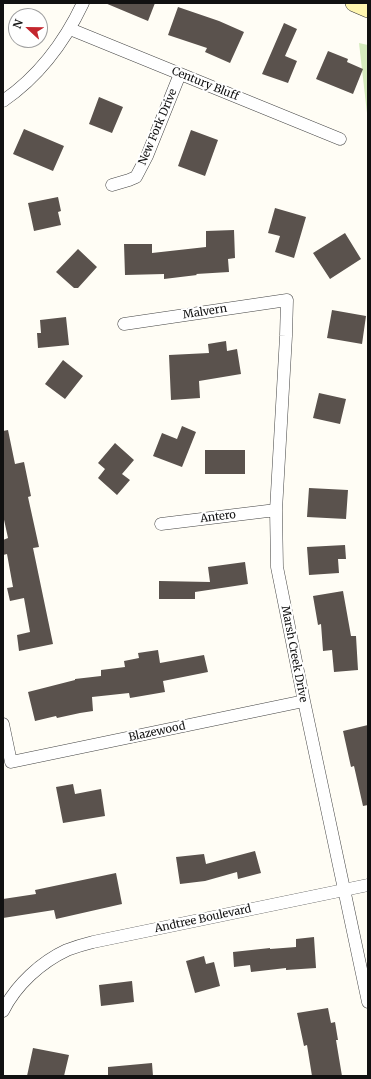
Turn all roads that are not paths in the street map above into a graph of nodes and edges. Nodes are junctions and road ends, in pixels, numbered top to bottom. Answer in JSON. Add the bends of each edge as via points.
{"nodes":[{"id":1,"x":83,"y":3,"type":"edge"},
{"id":2,"x":354,"y":3,"type":"edge"},
{"id":3,"x":368,"y":9,"type":"edge"},
{"id":4,"x":70,"y":30,"type":"junction"},
{"id":5,"x":180,"y":74,"type":"junction"},
{"id":6,"x":3,"y":101,"type":"edge"},
{"id":7,"x":340,"y":139,"type":"dead end"},
{"id":8,"x":112,"y":185,"type":"dead end"},
{"id":9,"x":286,"y":300,"type":"joint"},
{"id":10,"x":124,"y":324,"type":"dead end"},
{"id":11,"x":276,"y":510,"type":"junction"},
{"id":12,"x":161,"y":524,"type":"dead end"},
{"id":13,"x":304,"y":701,"type":"junction"},
{"id":14,"x":3,"y":724,"type":"edge"},
{"id":15,"x":368,"y":885,"type":"edge"},
{"id":16,"x":344,"y":890,"type":"junction"},
{"id":17,"x":368,"y":1002,"type":"edge"},
{"id":18,"x":3,"y":1011,"type":"edge"}],
"edges":[{"from":1,"to":4,"type":"street"},
{"from":2,"to":3,"type":"main road"},
{"from":4,"to":5,"type":"street","name":"Century Bluff"},
{"from":4,"to":6,"type":"street","via":[[27,81]]},
{"from":5,"to":7,"type":"street","name":"Century Bluff"},
{"from":5,"to":8,"type":"street","name":"New Fork Drive","via":[[136,177]]},
{"from":9,"to":10,"type":"street","name":"Malvern"},
{"from":9,"to":11,"type":"street","name":"Marsh Creek Drive"},
{"from":11,"to":12,"type":"street","name":"Antero"},
{"from":11,"to":13,"type":"street","name":"Marsh Creek Drive","via":[[277,567]]},
{"from":13,"to":14,"type":"street","name":"Blazewood","via":[[11,762]]},
{"from":13,"to":16,"type":"street","name":"Marsh Creek Drive"},
{"from":15,"to":16,"type":"street","name":"Andtree Boulevard"},
{"from":16,"to":17,"type":"street","name":"Marsh Creek Drive"},
{"from":16,"to":18,"type":"street","name":"Andtree Boulevard","via":[[94,942],[66,951],[42,965],[21,984]]}]}
